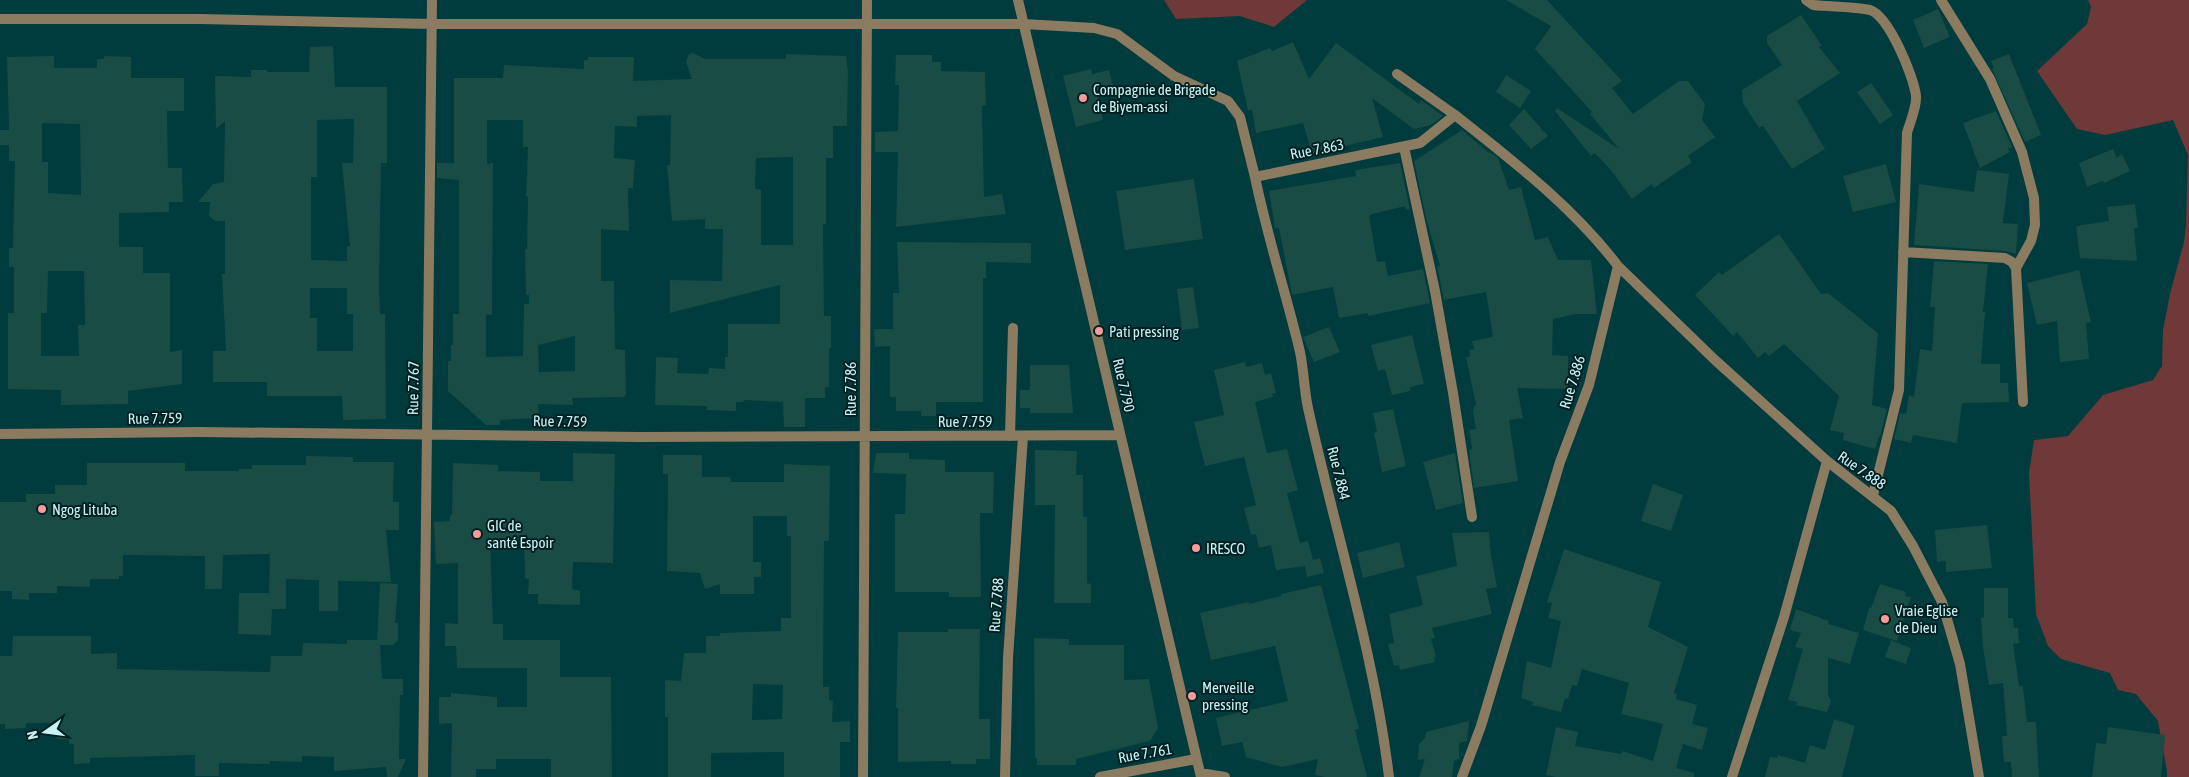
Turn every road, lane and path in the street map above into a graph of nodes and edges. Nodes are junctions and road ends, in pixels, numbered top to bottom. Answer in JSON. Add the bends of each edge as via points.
{"nodes":[{"id":1,"x":432,"y":0,"type":"edge"},
{"id":2,"x":867,"y":0,"type":"edge"},
{"id":3,"x":1018,"y":0,"type":"edge"},
{"id":4,"x":1806,"y":0,"type":"edge"},
{"id":5,"x":1940,"y":0,"type":"edge"},
{"id":6,"x":0,"y":19,"type":"edge"},
{"id":7,"x":432,"y":24,"type":"junction"},
{"id":8,"x":867,"y":24,"type":"junction"},
{"id":9,"x":1024,"y":24,"type":"junction"},
{"id":10,"x":1396,"y":74,"type":"dead end"},
{"id":11,"x":1455,"y":114,"type":"junction"},
{"id":12,"x":1404,"y":147,"type":"junction"},
{"id":13,"x":1255,"y":177,"type":"junction"},
{"id":14,"x":1903,"y":252,"type":"junction"},
{"id":15,"x":1618,"y":266,"type":"junction"},
{"id":16,"x":2016,"y":268,"type":"junction"},
{"id":17,"x":1013,"y":328,"type":"dead end"},
{"id":18,"x":2023,"y":402,"type":"dead end"},
{"id":19,"x":0,"y":434,"type":"edge"},
{"id":20,"x":427,"y":435,"type":"junction"},
{"id":21,"x":1120,"y":435,"type":"junction"},
{"id":22,"x":865,"y":436,"type":"junction"},
{"id":23,"x":1010,"y":436,"type":"junction"},
{"id":24,"x":1023,"y":436,"type":"junction"},
{"id":25,"x":1827,"y":461,"type":"junction"},
{"id":26,"x":1873,"y":495,"type":"junction"},
{"id":27,"x":1472,"y":517,"type":"dead end"},
{"id":28,"x":1196,"y":759,"type":"junction"},
{"id":29,"x":1200,"y":775,"type":"edge"},
{"id":30,"x":423,"y":777,"type":"edge"},
{"id":31,"x":863,"y":777,"type":"edge"},
{"id":32,"x":1005,"y":777,"type":"edge"},
{"id":33,"x":1100,"y":777,"type":"edge"},
{"id":34,"x":1225,"y":777,"type":"edge"},
{"id":35,"x":1389,"y":777,"type":"edge"},
{"id":36,"x":1462,"y":777,"type":"edge"},
{"id":37,"x":1732,"y":777,"type":"edge"},
{"id":38,"x":1979,"y":777,"type":"edge"}],
"edges":[{"from":1,"to":7,"type":"street","name":"Rue 7.767"},
{"from":2,"to":8,"type":"street","name":"Rue 7.786"},
{"from":3,"to":9,"type":"street","name":"Rue 7.790"},
{"from":4,"to":14,"type":"street","via":[[1813,5],[1872,10],[1889,27],[1909,70],[1916,97],[1907,133]]},
{"from":5,"to":16,"type":"street","via":[[1990,79],[2022,152],[2034,198],[2035,225],[2031,242]]},
{"from":6,"to":7,"type":"street"},
{"from":7,"to":8,"type":"street"},
{"from":7,"to":20,"type":"street","name":"Rue 7.767"},
{"from":8,"to":9,"type":"street"},
{"from":8,"to":22,"type":"street","name":"Rue 7.786"},
{"from":9,"to":13,"type":"street","via":[[1094,28],[1117,34],[1174,76],[1228,101],[1240,117]]},
{"from":9,"to":21,"type":"street","name":"Rue 7.790"},
{"from":10,"to":11,"type":"street"},
{"from":11,"to":12,"type":"street","name":"Rue 7.863","via":[[1420,144]]},
{"from":11,"to":15,"type":"street","via":[[1565,206]]},
{"from":12,"to":13,"type":"street","name":"Rue 7.863"},
{"from":12,"to":27,"type":"street","via":[[1435,290]]},
{"from":13,"to":35,"type":"street","name":"Rue 7.884","via":[[1300,354],[1308,406],[1371,670]]},
{"from":14,"to":16,"type":"street","via":[[2005,258]]},
{"from":14,"to":26,"type":"street","via":[[1899,390]]},
{"from":15,"to":25,"type":"street","via":[[1715,360]]},
{"from":15,"to":36,"type":"street","name":"Rue 7.886","via":[[1588,385],[1560,462],[1484,717]]},
{"from":16,"to":18,"type":"street"},
{"from":17,"to":23,"type":"street"},
{"from":19,"to":20,"type":"street","name":"Rue 7.759"},
{"from":20,"to":22,"type":"street","name":"Rue 7.759"},
{"from":20,"to":30,"type":"street","name":"Rue 7.767"},
{"from":21,"to":24,"type":"street","name":"Rue 7.759"},
{"from":21,"to":28,"type":"street","name":"Rue 7.790"},
{"from":22,"to":23,"type":"street","name":"Rue 7.759"},
{"from":22,"to":31,"type":"street","name":"Rue 7.786"},
{"from":23,"to":24,"type":"street","name":"Rue 7.759"},
{"from":24,"to":32,"type":"street","name":"Rue 7.788","via":[[1008,658]]},
{"from":25,"to":26,"type":"street","name":"Rue 7.888"},
{"from":25,"to":37,"type":"street","name":"Rue 7.888","via":[[1784,617]]},
{"from":26,"to":38,"type":"street","name":"Rue 7.888","via":[[1891,511],[1914,546],[1942,602],[1960,664]]},
{"from":28,"to":29,"type":"street","name":"Rue 7.790"},
{"from":28,"to":33,"type":"street","name":"Rue 7.761"},
{"from":29,"to":34,"type":"street"}]}
